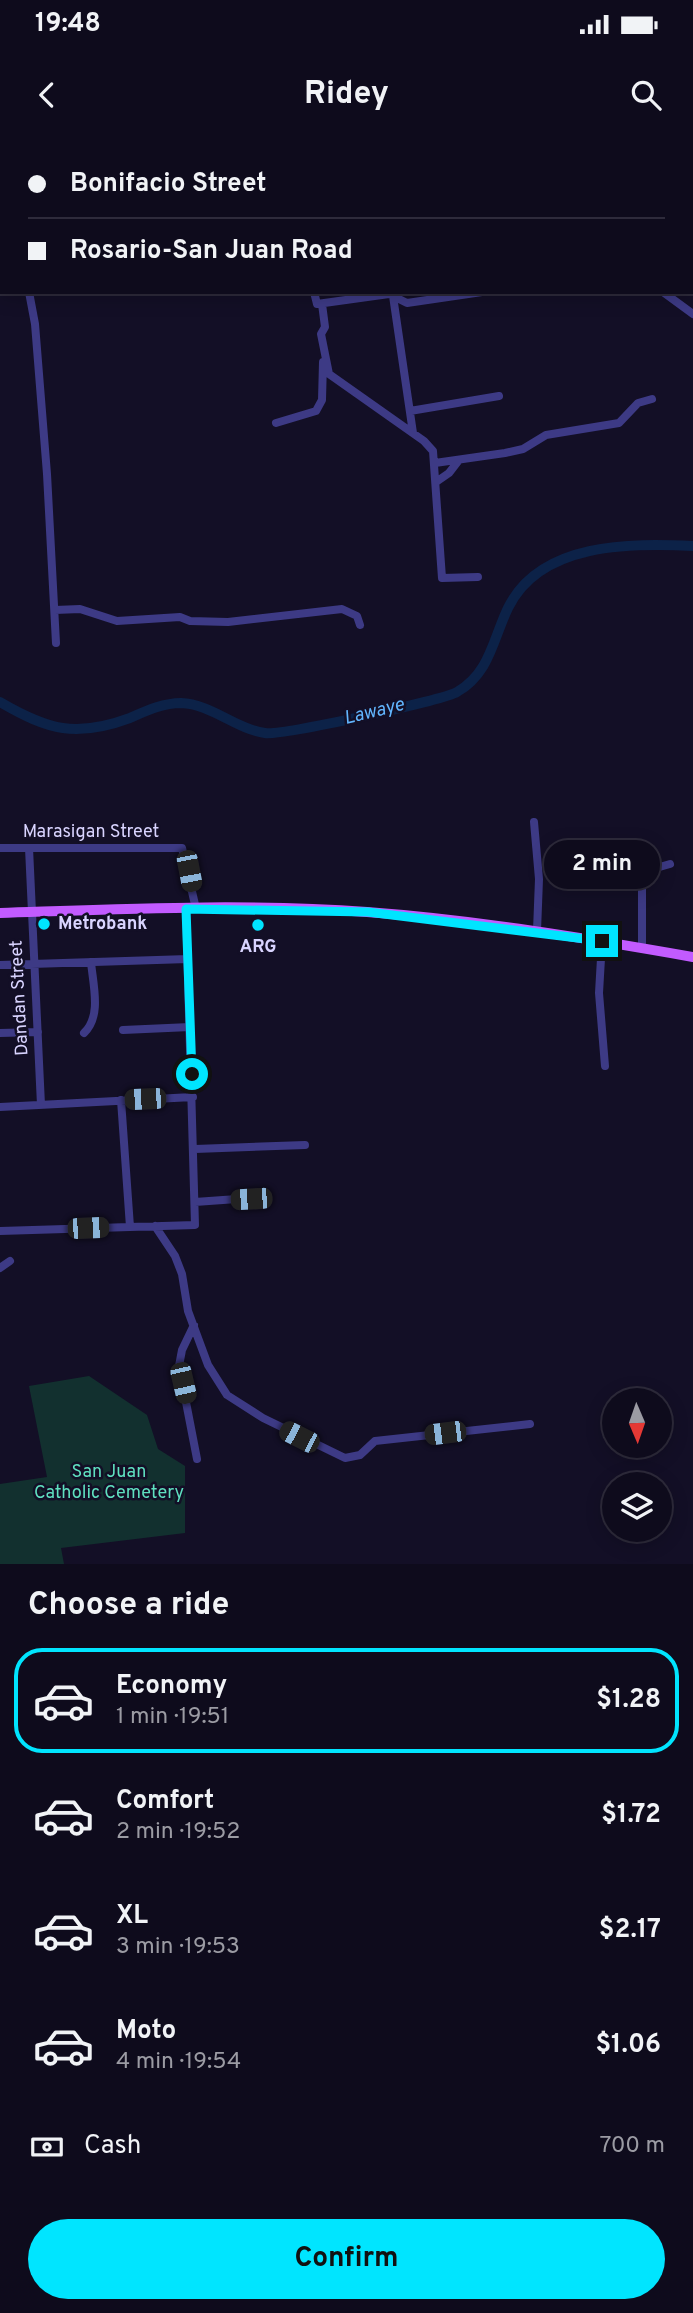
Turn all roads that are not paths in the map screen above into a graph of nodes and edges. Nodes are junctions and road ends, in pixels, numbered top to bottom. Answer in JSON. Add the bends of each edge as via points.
{"nodes":[{"id":1,"x":29,"y":294,"type":"edge"},
{"id":2,"x":314,"y":294,"type":"edge"},
{"id":3,"x":468,"y":294,"type":"edge"},
{"id":4,"x":666,"y":294,"type":"edge"},
{"id":5,"x":393,"y":296,"type":"junction"},
{"id":6,"x":321,"y":304,"type":"junction"},
{"id":7,"x":693,"y":314,"type":"edge"},
{"id":8,"x":324,"y":359,"type":"junction"},
{"id":9,"x":499,"y":396,"type":"dead end"},
{"id":10,"x":652,"y":399,"type":"dead end"},
{"id":11,"x":410,"y":411,"type":"junction"},
{"id":12,"x":276,"y":423,"type":"dead end"},
{"id":13,"x":413,"y":433,"type":"junction"},
{"id":14,"x":459,"y":460,"type":"junction"},
{"id":15,"x":435,"y":463,"type":"junction"},
{"id":16,"x":436,"y":482,"type":"junction"},
{"id":17,"x":478,"y":577,"type":"dead end"},
{"id":18,"x":55,"y":610,"type":"junction"},
{"id":19,"x":360,"y":625,"type":"dead end"},
{"id":20,"x":56,"y":643,"type":"dead end"},
{"id":21,"x":534,"y":822,"type":"dead end"},
{"id":22,"x":0,"y":848,"type":"edge"},
{"id":23,"x":29,"y":848,"type":"junction"},
{"id":24,"x":670,"y":864,"type":"dead end"},
{"id":25,"x":191,"y":909,"type":"junction"},
{"id":26,"x":32,"y":911,"type":"junction"},
{"id":27,"x":0,"y":912,"type":"edge"},
{"id":28,"x":537,"y":931,"type":"junction"},
{"id":29,"x":602,"y":941,"type":"junction"},
{"id":30,"x":642,"y":948,"type":"junction"},
{"id":31,"x":693,"y":957,"type":"edge"},
{"id":32,"x":188,"y":959,"type":"junction"},
{"id":33,"x":91,"y":962,"type":"junction"},
{"id":34,"x":35,"y":963,"type":"junction"},
{"id":35,"x":0,"y":965,"type":"edge"},
{"id":36,"x":190,"y":1027,"type":"junction"},
{"id":37,"x":123,"y":1030,"type":"dead end"},
{"id":38,"x":38,"y":1032,"type":"junction"},
{"id":39,"x":0,"y":1033,"type":"edge"},
{"id":40,"x":84,"y":1033,"type":"dead end"},
{"id":41,"x":605,"y":1066,"type":"dead end"},
{"id":42,"x":193,"y":1097,"type":"junction"},
{"id":43,"x":121,"y":1100,"type":"junction"},
{"id":44,"x":41,"y":1105,"type":"junction"},
{"id":45,"x":0,"y":1107,"type":"edge"},
{"id":46,"x":305,"y":1145,"type":"dead end"},
{"id":47,"x":195,"y":1149,"type":"junction"},
{"id":48,"x":251,"y":1199,"type":"dead end"},
{"id":49,"x":195,"y":1202,"type":"junction"},
{"id":50,"x":155,"y":1226,"type":"junction"},
{"id":51,"x":130,"y":1227,"type":"junction"},
{"id":52,"x":0,"y":1231,"type":"edge"},
{"id":53,"x":10,"y":1261,"type":"dead end"},
{"id":54,"x":0,"y":1268,"type":"edge"},
{"id":55,"x":194,"y":1325,"type":"junction"},
{"id":56,"x":530,"y":1424,"type":"dead end"},
{"id":57,"x":197,"y":1459,"type":"dead end"}],
"edges":[{"from":1,"to":18,"type":"street"},
{"from":2,"to":6,"type":"street"},
{"from":3,"to":5,"type":"street","via":[[407,303]]},
{"from":4,"to":7,"type":"street"},
{"from":5,"to":6,"type":"street"},
{"from":5,"to":11,"type":"street"},
{"from":6,"to":8,"type":"street"},
{"from":8,"to":12,"type":"street","via":[[322,400],[316,411]]},
{"from":8,"to":13,"type":"street","via":[[329,374]]},
{"from":9,"to":11,"type":"street"},
{"from":10,"to":14,"type":"street","via":[[638,403],[619,423],[546,435],[523,449]]},
{"from":11,"to":13,"type":"street"},
{"from":13,"to":15,"type":"street","via":[[433,451]]},
{"from":14,"to":15,"type":"street"},
{"from":14,"to":16,"type":"street"},
{"from":15,"to":16,"type":"street"},
{"from":16,"to":17,"type":"street","via":[[442,578]]},
{"from":18,"to":19,"type":"street","via":[[80,609],[117,621],[180,617],[228,622],[342,609],[357,616]]},
{"from":18,"to":20,"type":"street"},
{"from":21,"to":28,"type":"street"},
{"from":22,"to":23,"type":"street","name":"Marasigan Street"},
{"from":23,"to":25,"type":"street","name":"Marasigan Street","via":[[183,848]]},
{"from":23,"to":26,"type":"street","name":"Dandan Street"},
{"from":24,"to":30,"type":"street","via":[[642,872]]},
{"from":25,"to":26,"type":"main road"},
{"from":25,"to":28,"type":"main road","via":[[368,912]]},
{"from":25,"to":32,"type":"street"},
{"from":26,"to":27,"type":"main road"},
{"from":26,"to":34,"type":"street","name":"Dandan Street"},
{"from":28,"to":29,"type":"main road"},
{"from":29,"to":30,"type":"main road"},
{"from":29,"to":41,"type":"street","via":[[599,993]]},
{"from":30,"to":31,"type":"main road"},
{"from":32,"to":33,"type":"street"},
{"from":32,"to":36,"type":"street"},
{"from":33,"to":34,"type":"street"},
{"from":33,"to":40,"type":"street","via":[[95,1007]]},
{"from":34,"to":35,"type":"street"},
{"from":34,"to":38,"type":"street","name":"Dandan Street"},
{"from":36,"to":37,"type":"street"},
{"from":36,"to":42,"type":"street"},
{"from":38,"to":39,"type":"street"},
{"from":38,"to":44,"type":"street","name":"Dandan Street"},
{"from":42,"to":43,"type":"street"},
{"from":42,"to":47,"type":"street"},
{"from":43,"to":44,"type":"street"},
{"from":43,"to":51,"type":"street"},
{"from":44,"to":45,"type":"street"},
{"from":46,"to":47,"type":"street"},
{"from":47,"to":49,"type":"street"},
{"from":48,"to":49,"type":"street"},
{"from":49,"to":50,"type":"street","via":[[195,1225]]},
{"from":50,"to":51,"type":"street"},
{"from":50,"to":55,"type":"street","via":[[175,1256]]},
{"from":51,"to":52,"type":"street"},
{"from":53,"to":54,"type":"street"},
{"from":55,"to":56,"type":"street","via":[[208,1365],[227,1395],[262,1418],[345,1458],[360,1455],[375,1441]]},
{"from":55,"to":57,"type":"street","via":[[179,1366]]}]}
